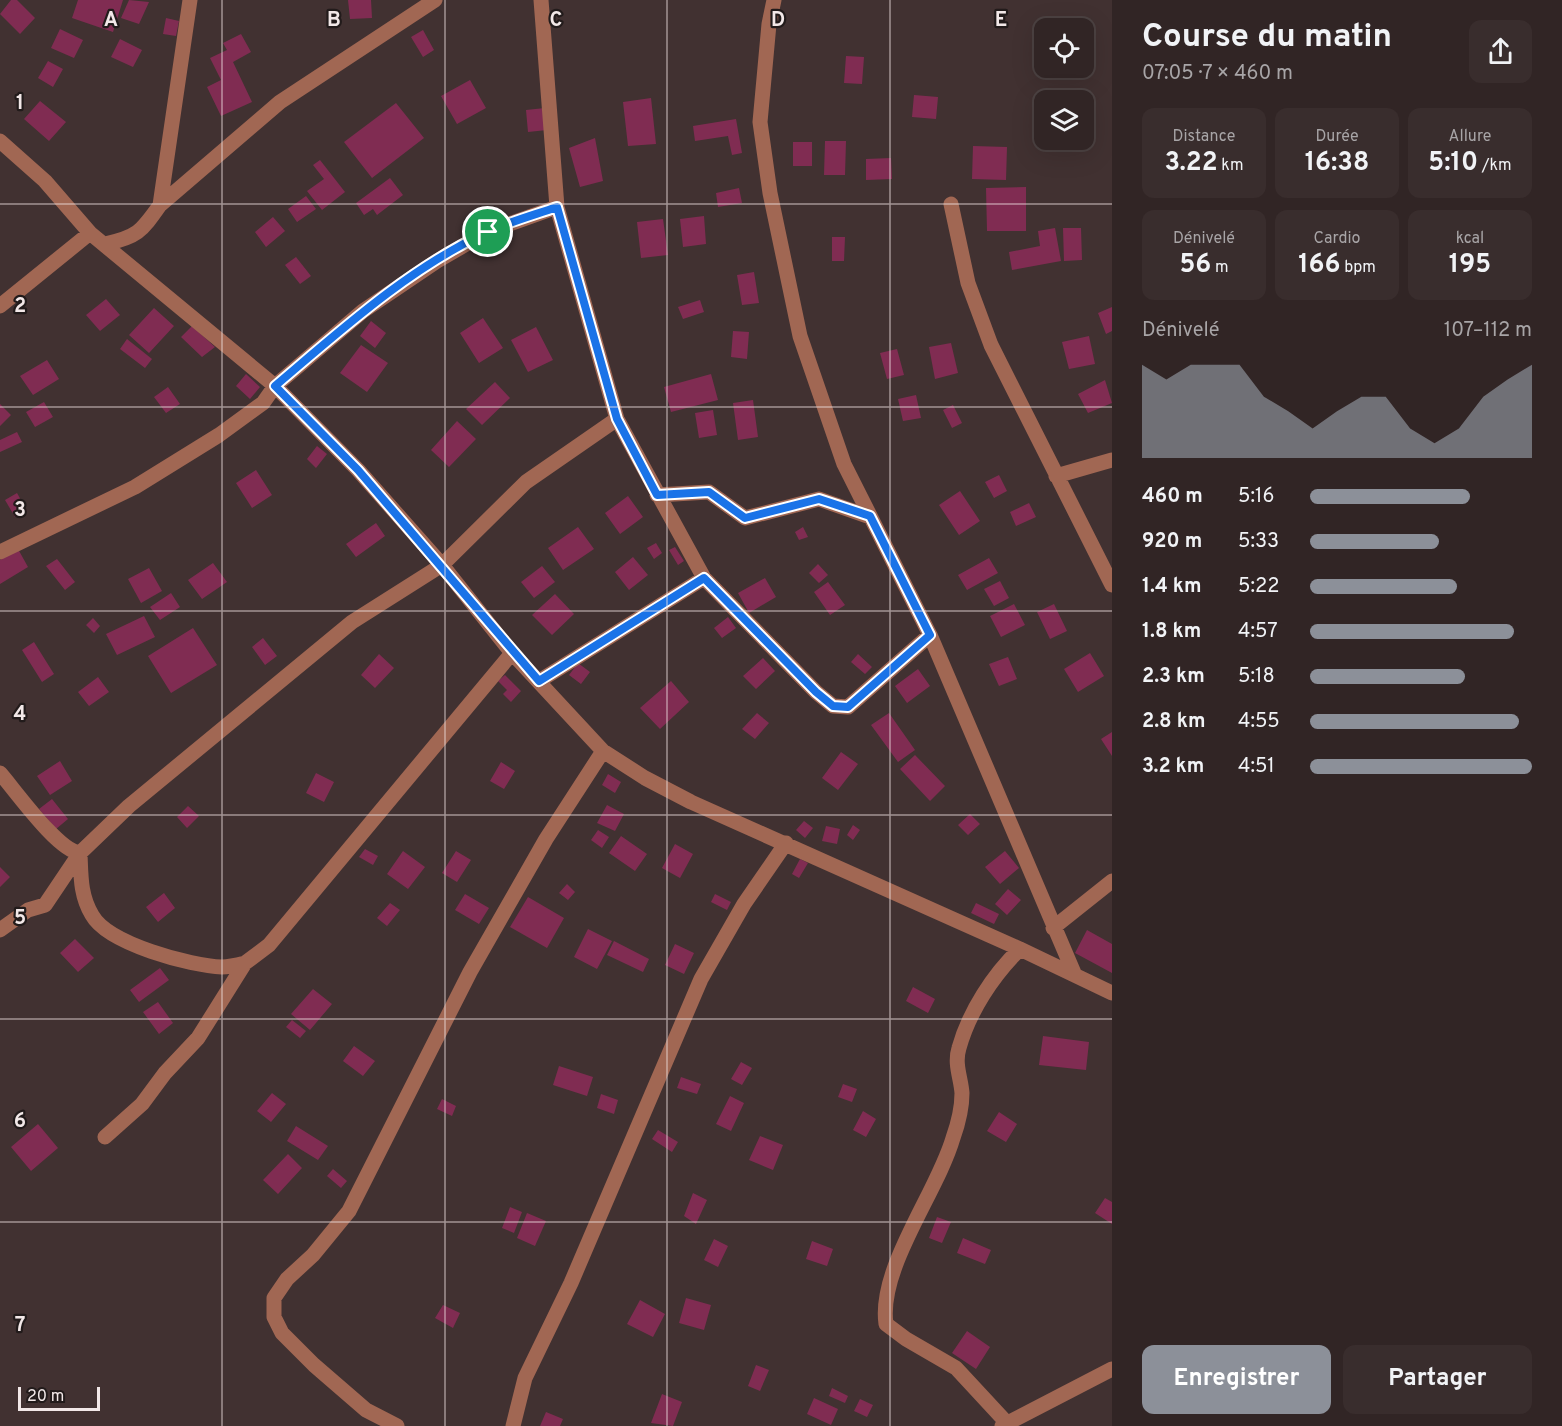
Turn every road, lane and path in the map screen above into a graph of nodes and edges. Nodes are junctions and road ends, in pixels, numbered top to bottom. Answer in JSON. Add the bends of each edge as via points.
{"nodes":[{"id":1,"x":189,"y":0,"type":"edge"},
{"id":2,"x":435,"y":0,"type":"edge"},
{"id":3,"x":541,"y":0,"type":"edge"},
{"id":4,"x":774,"y":0,"type":"edge"},
{"id":5,"x":0,"y":141,"type":"edge"},
{"id":6,"x":951,"y":204,"type":"dead end"},
{"id":7,"x":159,"y":205,"type":"junction"},
{"id":8,"x":557,"y":207,"type":"junction"},
{"id":9,"x":90,"y":233,"type":"junction"},
{"id":10,"x":105,"y":244,"type":"junction"},
{"id":11,"x":0,"y":306,"type":"edge"},
{"id":12,"x":275,"y":386,"type":"junction"},
{"id":13,"x":617,"y":419,"type":"junction"},
{"id":14,"x":1112,"y":460,"type":"edge"},
{"id":15,"x":1056,"y":476,"type":"junction"},
{"id":16,"x":657,"y":495,"type":"junction"},
{"id":17,"x":870,"y":516,"type":"junction"},
{"id":18,"x":0,"y":552,"type":"edge"},
{"id":19,"x":442,"y":565,"type":"junction"},
{"id":20,"x":704,"y":578,"type":"junction"},
{"id":21,"x":1112,"y":585,"type":"edge"},
{"id":22,"x":930,"y":635,"type":"junction"},
{"id":23,"x":512,"y":653,"type":"junction"},
{"id":24,"x":539,"y":681,"type":"junction"},
{"id":25,"x":603,"y":751,"type":"junction"},
{"id":26,"x":0,"y":773,"type":"edge"},
{"id":27,"x":786,"y":843,"type":"junction"},
{"id":28,"x":80,"y":853,"type":"junction"},
{"id":29,"x":1112,"y":881,"type":"edge"},
{"id":30,"x":1053,"y":928,"type":"junction"},
{"id":31,"x":0,"y":930,"type":"edge"},
{"id":32,"x":1020,"y":949,"type":"junction"},
{"id":33,"x":245,"y":963,"type":"junction"},
{"id":34,"x":1074,"y":974,"type":"junction"},
{"id":35,"x":1112,"y":993,"type":"edge"},
{"id":36,"x":105,"y":1137,"type":"dead end"},
{"id":37,"x":1112,"y":1369,"type":"edge"},
{"id":38,"x":1005,"y":1425,"type":"edge"},
{"id":39,"x":397,"y":1426,"type":"edge"},
{"id":40,"x":513,"y":1426,"type":"edge"}],
"edges":[{"from":1,"to":7,"type":"street"},
{"from":2,"to":7,"type":"street","via":[[280,102]]},
{"from":3,"to":8,"type":"street"},
{"from":4,"to":17,"type":"street","via":[[760,122],[770,193],[800,336],[844,464]]},
{"from":5,"to":9,"type":"street","via":[[45,181]]},
{"from":6,"to":15,"type":"street","via":[[968,283],[991,345]]},
{"from":7,"to":10,"type":"street","via":[[146,225],[130,239]]},
{"from":8,"to":12,"type":"street","via":[[488,232],[437,261],[363,311]]},
{"from":8,"to":13,"type":"street"},
{"from":9,"to":10,"type":"street"},
{"from":9,"to":11,"type":"street"},
{"from":10,"to":12,"type":"street"},
{"from":12,"to":18,"type":"street","via":[[264,403],[135,487]]},
{"from":12,"to":19,"type":"street","via":[[358,470]]},
{"from":13,"to":16,"type":"street"},
{"from":13,"to":19,"type":"street","via":[[525,482]]},
{"from":14,"to":15,"type":"street"},
{"from":15,"to":21,"type":"street"},
{"from":16,"to":17,"type":"street","via":[[709,492],[745,518],[819,499]]},
{"from":16,"to":20,"type":"street"},
{"from":17,"to":22,"type":"street"},
{"from":19,"to":23,"type":"street"},
{"from":19,"to":28,"type":"street","via":[[352,622],[129,806]]},
{"from":20,"to":22,"type":"street","via":[[797,675],[833,706],[848,707]]},
{"from":20,"to":24,"type":"street"},
{"from":22,"to":30,"type":"street"},
{"from":23,"to":24,"type":"street"},
{"from":23,"to":33,"type":"street","via":[[269,945]]},
{"from":24,"to":25,"type":"street"},
{"from":25,"to":27,"type":"street","via":[[691,802]]},
{"from":25,"to":39,"type":"street","via":[[546,839],[470,972],[349,1211],[274,1298],[274,1317],[282,1333],[366,1410]]},
{"from":26,"to":28,"type":"street","via":[[50,831]]},
{"from":27,"to":32,"type":"street"},
{"from":27,"to":40,"type":"street","via":[[744,904],[701,979],[571,1283],[525,1378]]},
{"from":28,"to":31,"type":"street","via":[[45,905],[28,910]]},
{"from":28,"to":33,"type":"street","via":[[81,889],[93,918],[120,939],[191,964],[224,968]]},
{"from":29,"to":30,"type":"street"},
{"from":30,"to":34,"type":"street"},
{"from":32,"to":34,"type":"street"},
{"from":32,"to":38,"type":"street","via":[[1005,963],[979,1001],[958,1050],[962,1094],[953,1140],[909,1236],[884,1308],[886,1324],[956,1368]]},
{"from":33,"to":36,"type":"street","via":[[198,1038],[142,1104]]},
{"from":34,"to":35,"type":"street"},
{"from":37,"to":38,"type":"street"}]}
